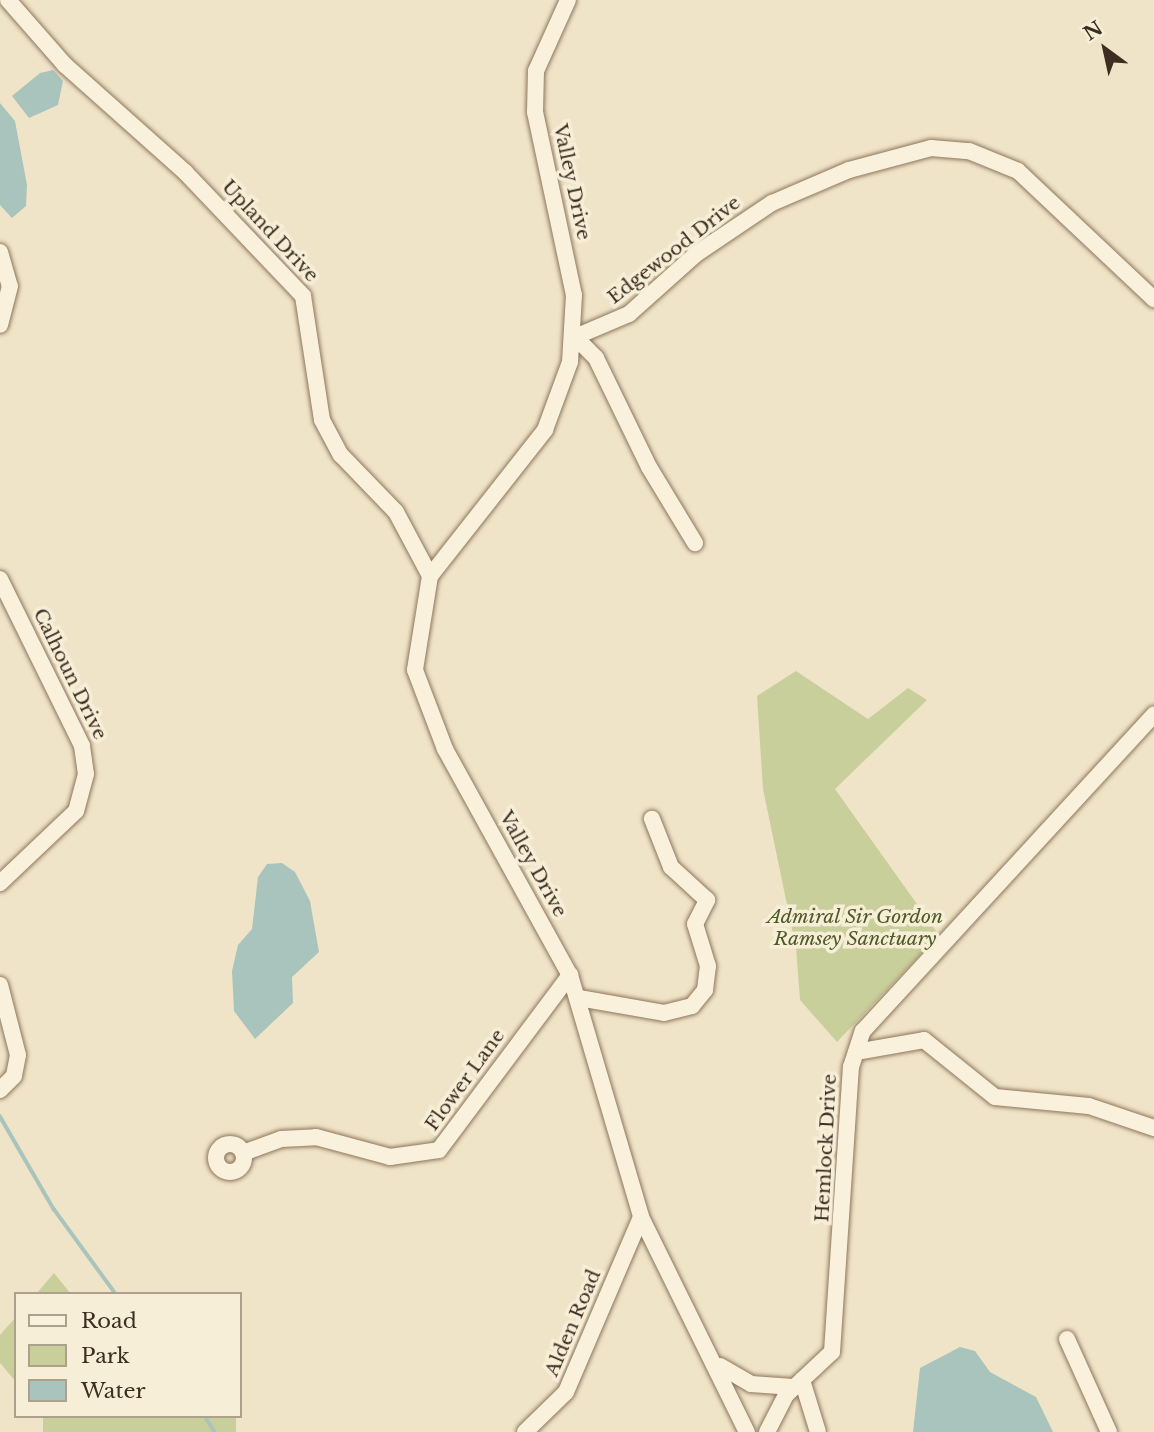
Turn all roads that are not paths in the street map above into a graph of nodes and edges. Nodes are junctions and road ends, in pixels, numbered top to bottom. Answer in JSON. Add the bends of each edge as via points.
{"nodes":[{"id":1,"x":8,"y":0,"type":"edge"},
{"id":2,"x":568,"y":0,"type":"edge"},
{"id":3,"x":0,"y":252,"type":"edge"},
{"id":4,"x":1154,"y":299,"type":"edge"},
{"id":5,"x":0,"y":326,"type":"edge"},
{"id":6,"x":575,"y":337,"type":"junction"},
{"id":7,"x":695,"y":543,"type":"dead end"},
{"id":8,"x":430,"y":576,"type":"junction"},
{"id":9,"x":0,"y":579,"type":"edge"},
{"id":10,"x":1154,"y":714,"type":"edge"},
{"id":11,"x":652,"y":819,"type":"dead end"},
{"id":12,"x":0,"y":883,"type":"edge"},
{"id":13,"x":570,"y":975,"type":"junction"},
{"id":14,"x":0,"y":985,"type":"edge"},
{"id":15,"x":579,"y":998,"type":"junction"},
{"id":16,"x":856,"y":1052,"type":"junction"},
{"id":17,"x":0,"y":1090,"type":"edge"},
{"id":18,"x":1154,"y":1128,"type":"edge"},
{"id":19,"x":243,"y":1153,"type":"dead end"},
{"id":20,"x":641,"y":1217,"type":"junction"},
{"id":21,"x":1067,"y":1339,"type":"dead end"},
{"id":22,"x":718,"y":1365,"type":"junction"},
{"id":23,"x":798,"y":1383,"type":"junction"},
{"id":24,"x":525,"y":1432,"type":"edge"},
{"id":25,"x":747,"y":1432,"type":"edge"},
{"id":26,"x":767,"y":1432,"type":"edge"},
{"id":27,"x":817,"y":1432,"type":"edge"},
{"id":28,"x":1109,"y":1432,"type":"edge"}],
"edges":[{"from":1,"to":8,"type":"street","name":"Upland Drive","via":[[65,65],[185,172],[303,296],[322,420],[341,455],[396,512]]},
{"from":2,"to":6,"type":"street","name":"Valley Drive","via":[[537,71],[536,112],[574,295]]},
{"from":3,"to":5,"type":"street","via":[[10,286]]},
{"from":4,"to":6,"type":"street","name":"Edgewood Drive","via":[[1018,170],[968,151],[931,148],[849,170],[772,203],[696,254],[629,314]]},
{"from":6,"to":7,"type":"street","via":[[596,358],[649,467]]},
{"from":6,"to":8,"type":"street","name":"Valley Drive","via":[[545,430]]},
{"from":8,"to":13,"type":"street","name":"Valley Drive","via":[[415,640],[423,703]]},
{"from":9,"to":12,"type":"street","name":"Calhoun Drive","via":[[86,765],[76,811]]},
{"from":10,"to":16,"type":"street","name":"Hemlock Drive","via":[[878,1015]]},
{"from":11,"to":15,"type":"street","via":[[671,867],[707,900],[695,924],[709,966],[705,990],[692,1006],[664,1013]]},
{"from":13,"to":15,"type":"street","name":"Valley Drive"},
{"from":13,"to":19,"type":"street","name":"Flower Lane","via":[[439,1150],[390,1157],[316,1137],[281,1139]]},
{"from":14,"to":17,"type":"street","via":[[18,1055],[14,1076]]},
{"from":15,"to":20,"type":"street","name":"Valley Drive"},
{"from":16,"to":18,"type":"street","via":[[924,1040],[995,1097],[1089,1107]]},
{"from":16,"to":23,"type":"street","name":"Hemlock Drive","via":[[834,1341],[823,1363]]},
{"from":20,"to":22,"type":"street","name":"Valley Drive"},
{"from":20,"to":24,"type":"street","name":"Alden Road","via":[[566,1392]]},
{"from":21,"to":28,"type":"street"},
{"from":22,"to":23,"type":"street","via":[[751,1384]]},
{"from":22,"to":25,"type":"street","name":"Valley Drive"},
{"from":23,"to":26,"type":"street","name":"Hemlock Drive"},
{"from":23,"to":27,"type":"street"}]}
